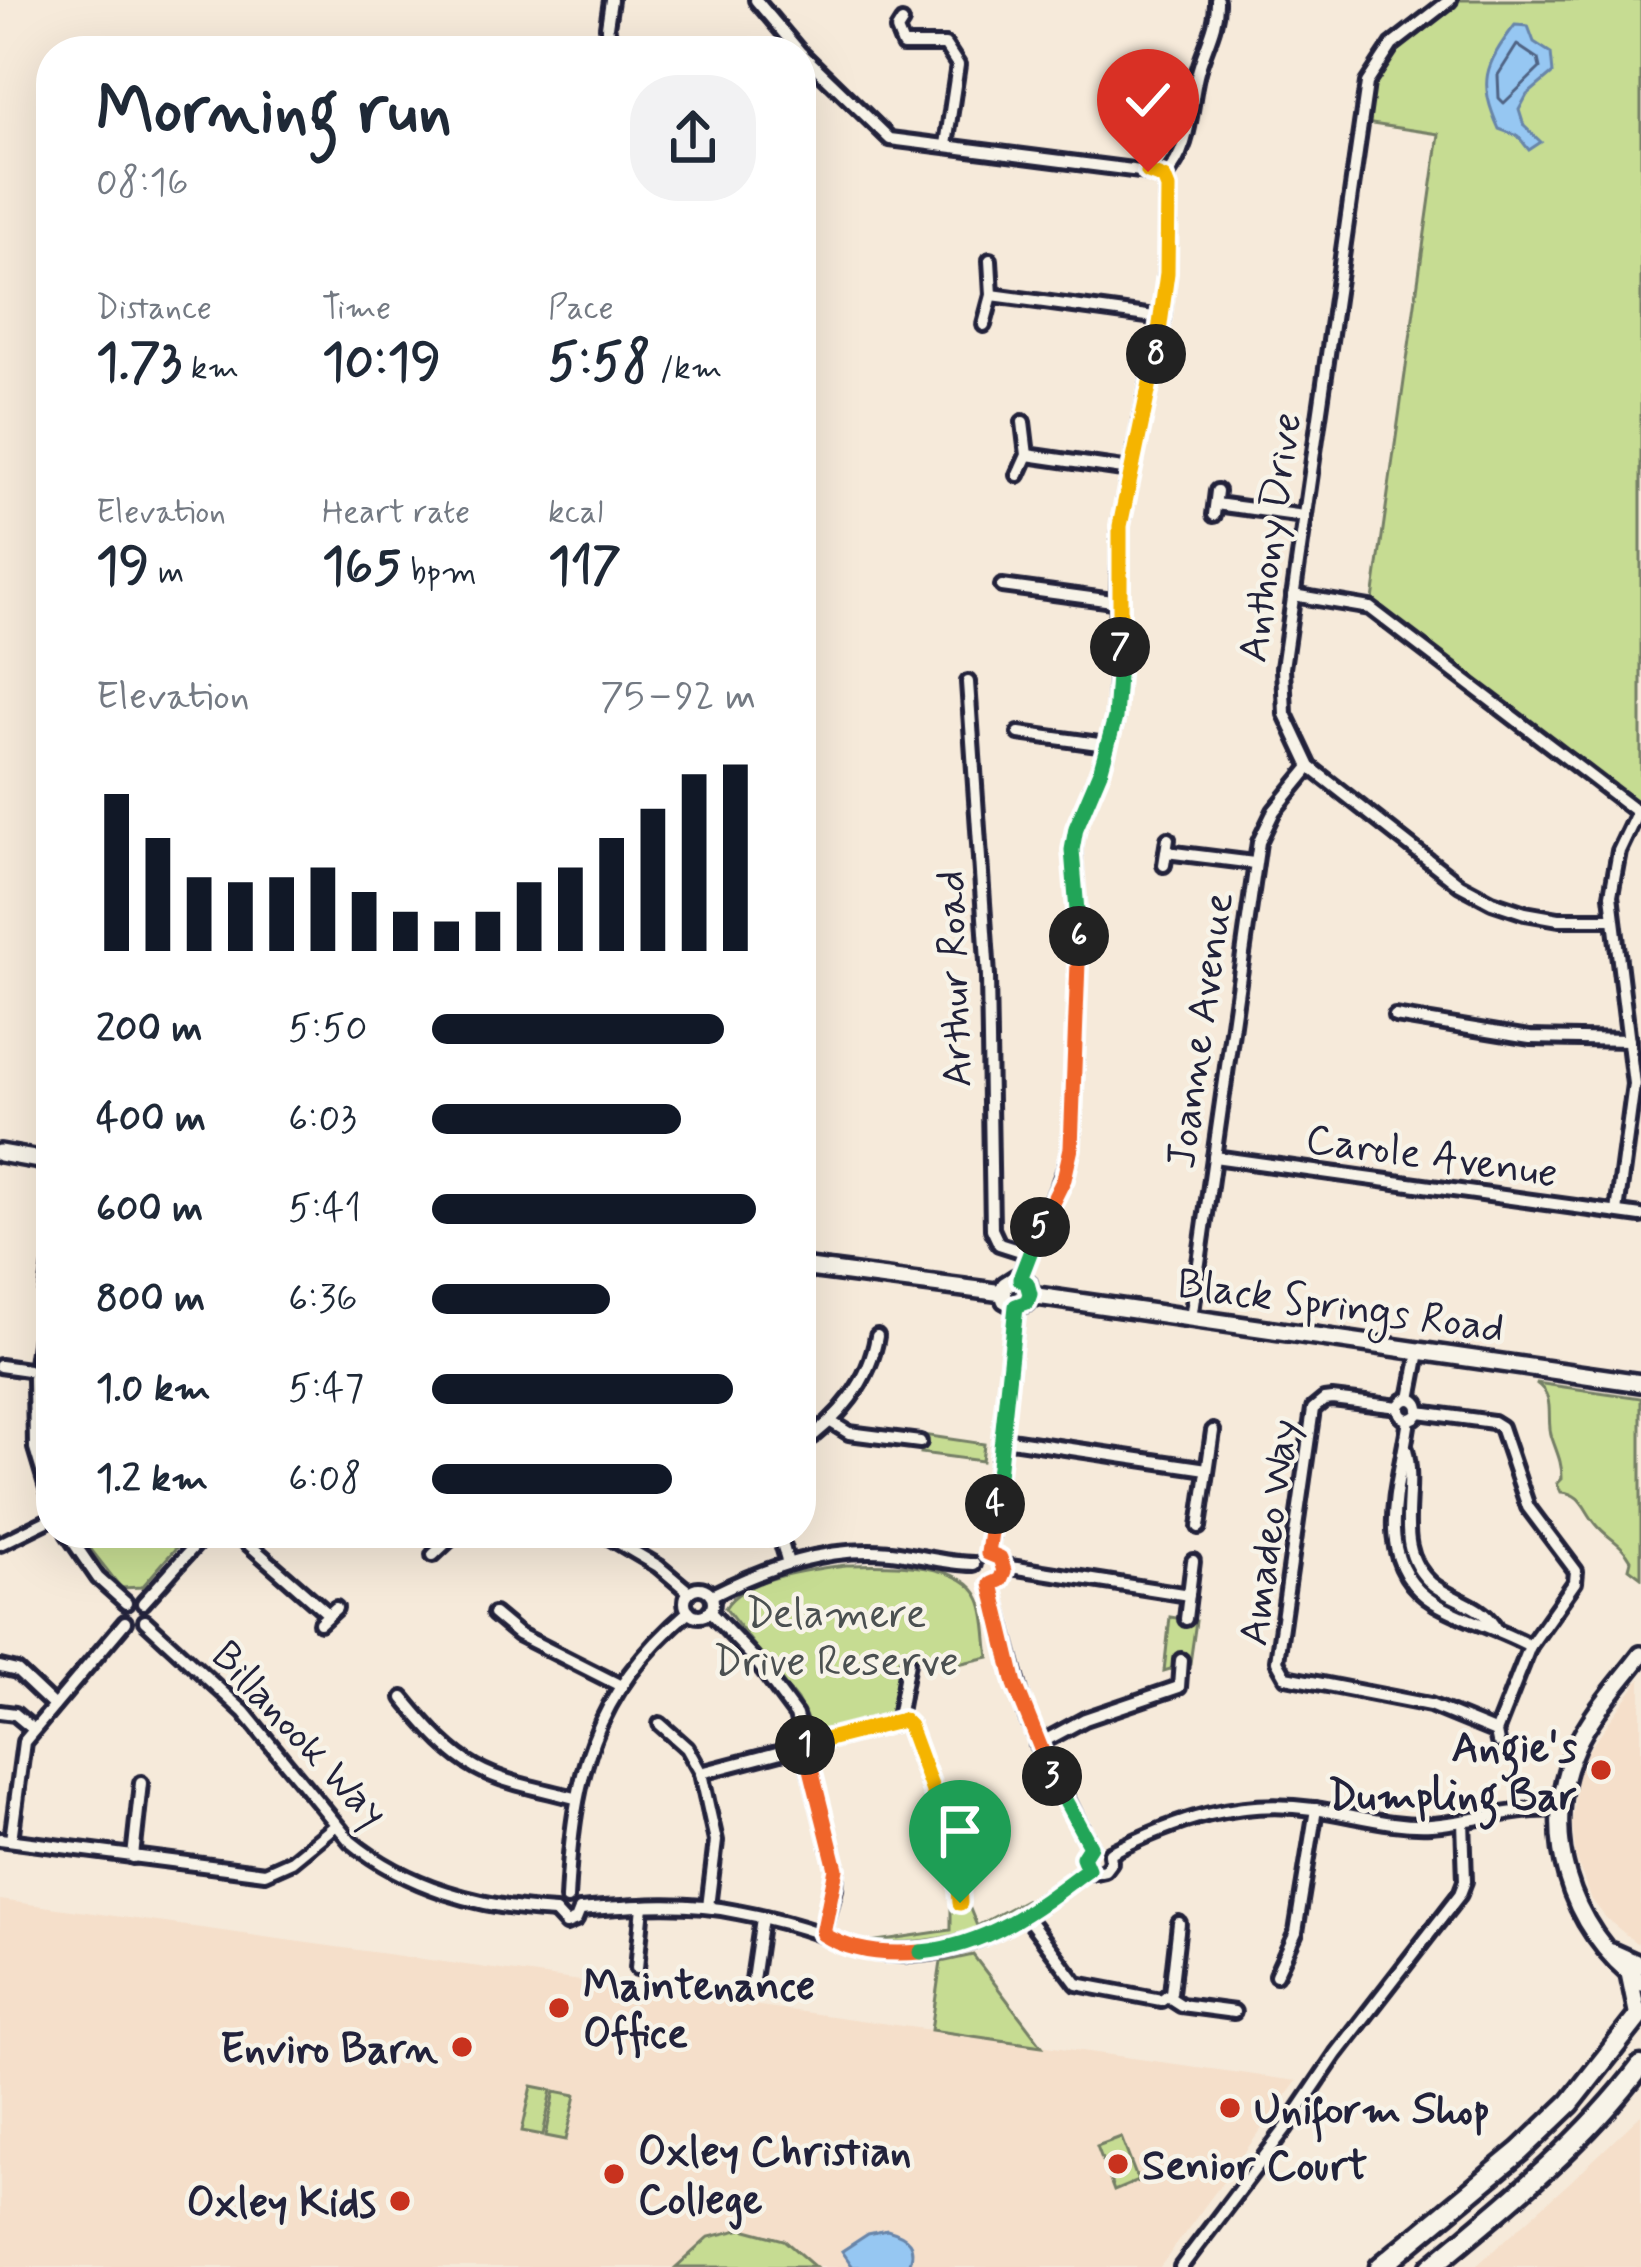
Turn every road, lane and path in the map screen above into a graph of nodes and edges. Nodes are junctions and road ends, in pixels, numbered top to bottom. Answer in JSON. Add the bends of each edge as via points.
{"nodes":[{"id":1,"x":611,"y":0,"type":"edge"},
{"id":2,"x":756,"y":0,"type":"edge"},
{"id":3,"x":1217,"y":0,"type":"edge"},
{"id":4,"x":1450,"y":0,"type":"edge"},
{"id":5,"x":902,"y":22,"type":"dead end"},
{"id":6,"x":609,"y":36,"type":"edge"},
{"id":7,"x":786,"y":36,"type":"edge"},
{"id":8,"x":816,"y":67,"type":"edge"},
{"id":9,"x":946,"y":145,"type":"junction"},
{"id":10,"x":1164,"y":178,"type":"junction"},
{"id":11,"x":990,"y":260,"type":"dead end"},
{"id":12,"x":992,"y":295,"type":"junction"},
{"id":13,"x":1162,"y":318,"type":"junction"},
{"id":14,"x":984,"y":326,"type":"dead end"},
{"id":15,"x":1023,"y":422,"type":"dead end"},
{"id":16,"x":1027,"y":455,"type":"junction"},
{"id":17,"x":1130,"y":470,"type":"junction"},
{"id":18,"x":1018,"y":475,"type":"dead end"},
{"id":19,"x":1216,"y":503,"type":"dead end"},
{"id":20,"x":1304,"y":516,"type":"junction"},
{"id":21,"x":1002,"y":586,"type":"dead end"},
{"id":22,"x":1293,"y":595,"type":"junction"},
{"id":23,"x":1120,"y":602,"type":"junction"},
{"id":24,"x":968,"y":682,"type":"dead end"},
{"id":25,"x":1019,"y":733,"type":"dead end"},
{"id":26,"x":1106,"y":745,"type":"junction"},
{"id":27,"x":1310,"y":767,"type":"junction"},
{"id":28,"x":1639,"y":814,"type":"edge"},
{"id":29,"x":1166,"y":852,"type":"dead end"},
{"id":30,"x":1254,"y":863,"type":"junction"},
{"id":31,"x":1612,"y":919,"type":"junction"},
{"id":32,"x":1395,"y":1016,"type":"dead end"},
{"id":33,"x":1629,"y":1040,"type":"junction"},
{"id":34,"x":0,"y":1153,"type":"edge"},
{"id":35,"x":1214,"y":1157,"type":"junction"},
{"id":36,"x":36,"y":1159,"type":"edge"},
{"id":37,"x":1617,"y":1212,"type":"junction"},
{"id":38,"x":1641,"y":1216,"type":"edge"},
{"id":39,"x":1027,"y":1253,"type":"junction"},
{"id":40,"x":816,"y":1269,"type":"edge"},
{"id":41,"x":1020,"y":1279,"type":"junction"},
{"id":42,"x":1003,"y":1293,"type":"junction"},
{"id":43,"x":1030,"y":1294,"type":"junction"},
{"id":44,"x":1016,"y":1306,"type":"junction"},
{"id":45,"x":1191,"y":1319,"type":"junction"},
{"id":46,"x":877,"y":1336,"type":"dead end"},
{"id":47,"x":1418,"y":1352,"type":"junction"},
{"id":48,"x":0,"y":1366,"type":"edge"},
{"id":49,"x":36,"y":1371,"type":"edge"},
{"id":50,"x":1641,"y":1383,"type":"edge"},
{"id":51,"x":1405,"y":1403,"type":"junction"},
{"id":52,"x":36,"y":1410,"type":"edge"},
{"id":53,"x":1414,"y":1415,"type":"junction"},
{"id":54,"x":831,"y":1422,"type":"junction"},
{"id":55,"x":1213,"y":1431,"type":"dead end"},
{"id":56,"x":816,"y":1433,"type":"edge"},
{"id":57,"x":1003,"y":1439,"type":"junction"},
{"id":58,"x":920,"y":1442,"type":"dead end"},
{"id":59,"x":36,"y":1454,"type":"edge"},
{"id":60,"x":1207,"y":1469,"type":"junction"},
{"id":61,"x":36,"y":1526,"type":"edge"},
{"id":62,"x":1199,"y":1527,"type":"dead end"},
{"id":63,"x":0,"y":1544,"type":"edge"},
{"id":64,"x":78,"y":1548,"type":"edge"},
{"id":65,"x":192,"y":1548,"type":"edge"},
{"id":66,"x":253,"y":1548,"type":"edge"},
{"id":67,"x":627,"y":1548,"type":"edge"},
{"id":68,"x":784,"y":1548,"type":"edge"},
{"id":69,"x":988,"y":1553,"type":"junction"},
{"id":70,"x":1193,"y":1561,"type":"dead end"},
{"id":71,"x":788,"y":1563,"type":"junction"},
{"id":72,"x":1004,"y":1566,"type":"junction"},
{"id":73,"x":980,"y":1576,"type":"junction"},
{"id":74,"x":689,"y":1592,"type":"junction"},
{"id":75,"x":712,"y":1595,"type":"junction"},
{"id":76,"x":1189,"y":1595,"type":"junction"},
{"id":77,"x":142,"y":1603,"type":"junction"},
{"id":78,"x":126,"y":1604,"type":"junction"},
{"id":79,"x":689,"y":1611,"type":"junction"},
{"id":80,"x":710,"y":1611,"type":"junction"},
{"id":81,"x":328,"y":1614,"type":"dead end"},
{"id":82,"x":494,"y":1614,"type":"dead end"},
{"id":83,"x":1186,"y":1619,"type":"dead end"},
{"id":84,"x":145,"y":1621,"type":"junction"},
{"id":85,"x":125,"y":1622,"type":"junction"},
{"id":86,"x":1530,"y":1646,"type":"junction"},
{"id":87,"x":1641,"y":1655,"type":"edge"},
{"id":88,"x":1181,"y":1660,"type":"dead end"},
{"id":89,"x":908,"y":1662,"type":"dead end"},
{"id":90,"x":0,"y":1666,"type":"edge"},
{"id":91,"x":619,"y":1685,"type":"junction"},
{"id":92,"x":404,"y":1698,"type":"dead end"},
{"id":93,"x":54,"y":1706,"type":"junction"},
{"id":94,"x":0,"y":1712,"type":"edge"},
{"id":95,"x":898,"y":1718,"type":"junction"},
{"id":96,"x":660,"y":1724,"type":"dead end"},
{"id":97,"x":34,"y":1729,"type":"junction"},
{"id":98,"x":805,"y":1745,"type":"junction"},
{"id":99,"x":1037,"y":1745,"type":"junction"},
{"id":100,"x":701,"y":1774,"type":"junction"},
{"id":101,"x":140,"y":1783,"type":"dead end"},
{"id":102,"x":576,"y":1798,"type":"junction"},
{"id":103,"x":1316,"y":1809,"type":"junction"},
{"id":104,"x":1558,"y":1810,"type":"junction"},
{"id":105,"x":1463,"y":1821,"type":"junction"},
{"id":106,"x":336,"y":1825,"type":"junction"},
{"id":107,"x":6,"y":1840,"type":"edge"},
{"id":108,"x":1090,"y":1846,"type":"junction"},
{"id":109,"x":1110,"y":1853,"type":"junction"},
{"id":110,"x":133,"y":1857,"type":"junction"},
{"id":111,"x":1088,"y":1869,"type":"junction"},
{"id":112,"x":567,"y":1899,"type":"junction"},
{"id":113,"x":960,"y":1903,"type":"dead end"},
{"id":114,"x":643,"y":1906,"type":"junction"},
{"id":115,"x":708,"y":1907,"type":"junction"},
{"id":116,"x":580,"y":1910,"type":"junction"},
{"id":117,"x":555,"y":1912,"type":"junction"},
{"id":118,"x":1025,"y":1916,"type":"junction"},
{"id":119,"x":762,"y":1918,"type":"junction"},
{"id":120,"x":1179,"y":1923,"type":"dead end"},
{"id":121,"x":823,"y":1934,"type":"junction"},
{"id":122,"x":637,"y":1968,"type":"dead end"},
{"id":123,"x":1637,"y":1973,"type":"edge"},
{"id":124,"x":1276,"y":1975,"type":"dead end"},
{"id":125,"x":752,"y":1987,"type":"dead end"},
{"id":126,"x":1167,"y":1996,"type":"junction"},
{"id":127,"x":1234,"y":2012,"type":"dead end"},
{"id":128,"x":1640,"y":2015,"type":"edge"},
{"id":129,"x":1641,"y":2066,"type":"edge"},
{"id":130,"x":1180,"y":2267,"type":"edge"},
{"id":131,"x":1380,"y":2267,"type":"edge"},
{"id":132,"x":1431,"y":2267,"type":"edge"}],
"edges":[{"from":1,"to":6,"type":"street"},
{"from":2,"to":7,"type":"street"},
{"from":3,"to":10,"type":"street","via":[[1193,113]]},
{"from":4,"to":20,"type":"street","name":"Anthony Drive","via":[[1392,45],[1367,83]]},
{"from":5,"to":9,"type":"street","via":[[903,45],[945,45],[958,65]]},
{"from":8,"to":9,"type":"street","via":[[890,139]]},
{"from":9,"to":10,"type":"street"},
{"from":10,"to":13,"type":"street"},
{"from":11,"to":12,"type":"street"},
{"from":12,"to":13,"type":"street"},
{"from":12,"to":14,"type":"street"},
{"from":13,"to":17,"type":"street"},
{"from":15,"to":16,"type":"street"},
{"from":16,"to":17,"type":"street"},
{"from":16,"to":18,"type":"street"},
{"from":17,"to":23,"type":"street"},
{"from":19,"to":20,"type":"street"},
{"from":20,"to":22,"type":"street","name":"Anthony Drive"},
{"from":21,"to":23,"type":"street"},
{"from":22,"to":27,"type":"street","name":"Anthony Drive","via":[[1282,700]]},
{"from":22,"to":28,"type":"street","via":[[1370,608]]},
{"from":23,"to":26,"type":"street","via":[[1118,693]]},
{"from":24,"to":39,"type":"street","name":"Arthur Road","via":[[988,976],[992,1229],[999,1244]]},
{"from":25,"to":26,"type":"street"},
{"from":26,"to":39,"type":"street","via":[[1072,850],[1079,939],[1071,1148]]},
{"from":27,"to":30,"type":"street","name":"Joanne Avenue","via":[[1264,827]]},
{"from":27,"to":31,"type":"street","name":"Anthony Drive","via":[[1492,902],[1559,919]]},
{"from":28,"to":31,"type":"street","via":[[1613,872]]},
{"from":29,"to":30,"type":"street"},
{"from":30,"to":35,"type":"street","name":"Joanne Avenue"},
{"from":31,"to":33,"type":"street"},
{"from":32,"to":33,"type":"street","via":[[1530,1038]]},
{"from":33,"to":37,"type":"street","via":[[1634,1084]]},
{"from":34,"to":36,"type":"main road"},
{"from":35,"to":37,"type":"street","name":"Carole Avenue"},
{"from":35,"to":45,"type":"street","name":"Joanne Avenue"},
{"from":37,"to":38,"type":"street","name":"Carole Avenue"},
{"from":39,"to":41,"type":"street"},
{"from":40,"to":42,"type":"main road"},
{"from":41,"to":42,"type":"main road"},
{"from":41,"to":43,"type":"main road"},
{"from":42,"to":44,"type":"main road"},
{"from":43,"to":44,"type":"main road"},
{"from":43,"to":45,"type":"main road","name":"Black Springs Road"},
{"from":44,"to":57,"type":"street"},
{"from":45,"to":47,"type":"main road","name":"Black Springs Road"},
{"from":46,"to":54,"type":"street","via":[[868,1372]]},
{"from":47,"to":50,"type":"main road","name":"Black Springs Road"},
{"from":47,"to":51,"type":"street"},
{"from":48,"to":49,"type":"street"},
{"from":51,"to":53,"type":"street","via":[[1401,1415]]},
{"from":51,"to":86,"type":"street","name":"Amadeo Way","via":[[1332,1399],[1313,1409],[1280,1669],[1286,1677],[1430,1705],[1497,1737]]},
{"from":52,"to":59,"type":"street"},
{"from":53,"to":86,"type":"street","via":[[1406,1446],[1414,1560],[1432,1584]]},
{"from":53,"to":86,"type":"street","via":[[1501,1427],[1528,1507],[1576,1571]]},
{"from":54,"to":56,"type":"street"},
{"from":54,"to":58,"type":"street","via":[[849,1433]]},
{"from":55,"to":60,"type":"street"},
{"from":57,"to":60,"type":"street"},
{"from":57,"to":69,"type":"street"},
{"from":60,"to":62,"type":"street"},
{"from":61,"to":63,"type":"street"},
{"from":64,"to":78,"type":"street"},
{"from":65,"to":77,"type":"street"},
{"from":66,"to":81,"type":"street"},
{"from":67,"to":74,"type":"street"},
{"from":68,"to":71,"type":"street"},
{"from":69,"to":72,"type":"street"},
{"from":69,"to":73,"type":"street","via":[[980,1556]]},
{"from":70,"to":76,"type":"street"},
{"from":71,"to":73,"type":"street","via":[[866,1551]]},
{"from":71,"to":75,"type":"street"},
{"from":72,"to":73,"type":"street","via":[[1000,1580]]},
{"from":72,"to":76,"type":"street"},
{"from":73,"to":99,"type":"street"},
{"from":74,"to":75,"type":"street"},
{"from":74,"to":79,"type":"street"},
{"from":75,"to":80,"type":"street"},
{"from":76,"to":83,"type":"street"},
{"from":77,"to":78,"type":"street"},
{"from":77,"to":84,"type":"street"},
{"from":78,"to":85,"type":"street"},
{"from":79,"to":80,"type":"street"},
{"from":79,"to":91,"type":"street"},
{"from":80,"to":98,"type":"street","via":[[792,1705]]},
{"from":82,"to":91,"type":"street"},
{"from":84,"to":85,"type":"street"},
{"from":84,"to":106,"type":"street","name":"Billanook Way","via":[[244,1712]]},
{"from":85,"to":93,"type":"street"},
{"from":87,"to":104,"type":"main road","via":[[1575,1748]]},
{"from":88,"to":99,"type":"street","via":[[1179,1687]]},
{"from":89,"to":95,"type":"street"},
{"from":90,"to":93,"type":"street"},
{"from":91,"to":102,"type":"street"},
{"from":92,"to":102,"type":"street","via":[[473,1770]]},
{"from":93,"to":97,"type":"street"},
{"from":94,"to":97,"type":"street"},
{"from":95,"to":98,"type":"street"},
{"from":95,"to":113,"type":"street","via":[[909,1726],[957,1857]]},
{"from":96,"to":100,"type":"street"},
{"from":97,"to":107,"type":"street","via":[[21,1755]]},
{"from":98,"to":100,"type":"street"},
{"from":98,"to":121,"type":"street","via":[[836,1869]]},
{"from":99,"to":108,"type":"street"},
{"from":100,"to":115,"type":"street","via":[[716,1840]]},
{"from":101,"to":110,"type":"street"},
{"from":102,"to":112,"type":"street"},
{"from":103,"to":105,"type":"street","via":[[1408,1824]]},
{"from":103,"to":109,"type":"street","via":[[1196,1815]]},
{"from":103,"to":124,"type":"street","via":[[1296,1932]]},
{"from":104,"to":105,"type":"street"},
{"from":104,"to":123,"type":"main road","via":[[1570,1890],[1612,1952]]},
{"from":105,"to":130,"type":"street","via":[[1460,1894]]},
{"from":106,"to":110,"type":"street","via":[[265,1873]]},
{"from":106,"to":117,"type":"street","name":"Billanook Way","via":[[371,1858],[417,1883]]},
{"from":107,"to":110,"type":"street"},
{"from":108,"to":109,"type":"street"},
{"from":108,"to":111,"type":"street","via":[[1083,1857]]},
{"from":109,"to":111,"type":"street","via":[[1105,1870]]},
{"from":111,"to":118,"type":"street"},
{"from":112,"to":116,"type":"street"},
{"from":112,"to":117,"type":"street"},
{"from":114,"to":115,"type":"street"},
{"from":114,"to":116,"type":"street"},
{"from":114,"to":122,"type":"street"},
{"from":115,"to":119,"type":"street"},
{"from":116,"to":117,"type":"street","via":[[566,1924]]},
{"from":118,"to":121,"type":"street","via":[[997,1934],[925,1952],[874,1952]]},
{"from":118,"to":126,"type":"street","via":[[1077,1984],[1143,1999]]},
{"from":119,"to":121,"type":"street"},
{"from":119,"to":125,"type":"street"},
{"from":120,"to":126,"type":"street"},
{"from":123,"to":128,"type":"main road"},
{"from":126,"to":127,"type":"street"},
{"from":128,"to":131,"type":"highway","via":[[1553,2119]]},
{"from":129,"to":132,"type":"highway","via":[[1563,2154]]}]}
